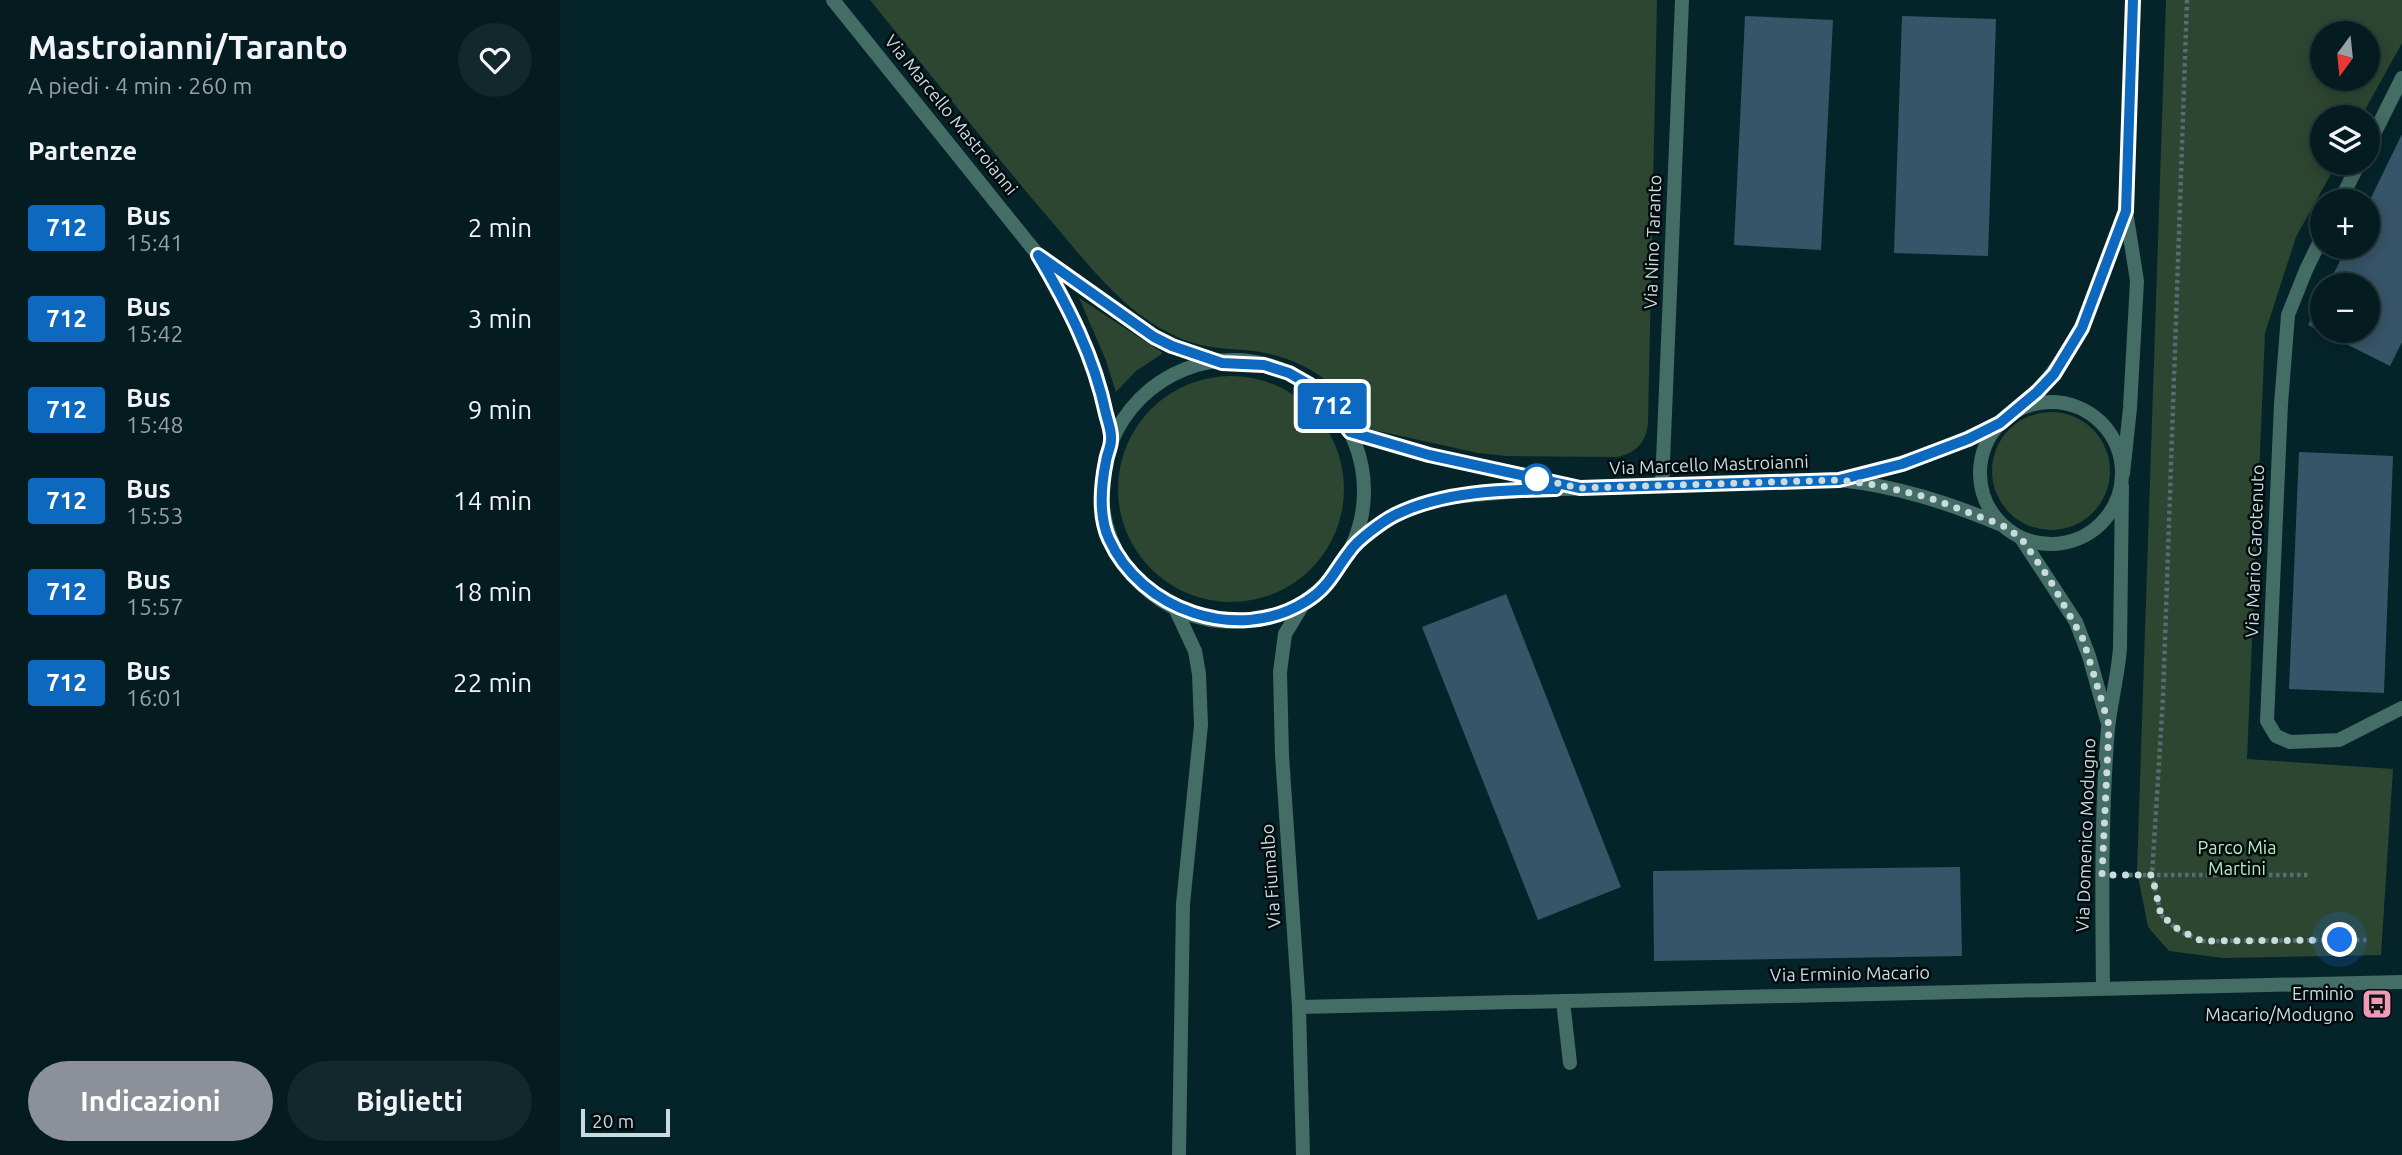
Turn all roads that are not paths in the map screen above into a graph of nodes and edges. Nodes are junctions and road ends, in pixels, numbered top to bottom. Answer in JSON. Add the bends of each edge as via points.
{"nodes":[{"id":1,"x":833,"y":0,"type":"edge"},
{"id":2,"x":1682,"y":0,"type":"edge"},
{"id":3,"x":2133,"y":0,"type":"edge"},
{"id":4,"x":2402,"y":78,"type":"edge"},
{"id":5,"x":2380,"y":122,"type":"edge"},
{"id":6,"x":2126,"y":211,"type":"junction"},
{"id":7,"x":1038,"y":255,"type":"junction"},
{"id":8,"x":2311,"y":259,"type":"edge"},
{"id":9,"x":1222,"y":363,"type":"junction"},
{"id":10,"x":2005,"y":419,"type":"junction"},
{"id":11,"x":1350,"y":432,"type":"junction"},
{"id":12,"x":1111,"y":440,"type":"junction"},
{"id":13,"x":1839,"y":480,"type":"junction"},
{"id":14,"x":2122,"y":480,"type":"junction"},
{"id":15,"x":1662,"y":486,"type":"junction"},
{"id":16,"x":1580,"y":488,"type":"junction"},
{"id":17,"x":2002,"y":525,"type":"junction"},
{"id":18,"x":2021,"y":538,"type":"junction"},
{"id":19,"x":1350,"y":549,"type":"junction"},
{"id":20,"x":1306,"y":602,"type":"junction"},
{"id":21,"x":1174,"y":607,"type":"junction"},
{"id":22,"x":2402,"y":708,"type":"edge"},
{"id":23,"x":2109,"y":725,"type":"junction"},
{"id":24,"x":2402,"y":982,"type":"edge"},
{"id":25,"x":2103,"y":987,"type":"junction"},
{"id":26,"x":1563,"y":1001,"type":"junction"},
{"id":27,"x":1299,"y":1007,"type":"junction"},
{"id":28,"x":1570,"y":1063,"type":"dead end"},
{"id":29,"x":1179,"y":1155,"type":"edge"},
{"id":30,"x":1303,"y":1155,"type":"edge"}],
"edges":[{"from":1,"to":7,"type":"street","name":"Via Marcello Mastroianni"},
{"from":2,"to":15,"type":"street","name":"Via Nino Taranto"},
{"from":3,"to":6,"type":"street","name":"Via Domenico Modugno"},
{"from":4,"to":5,"type":"street"},
{"from":6,"to":10,"type":"street","name":"Via Domenico Modugno","via":[[2082,328],[2054,374]]},
{"from":6,"to":14,"type":"street","name":"Via Domenico Modugno","via":[[2137,281]]},
{"from":7,"to":9,"type":"street","name":"Via Marcello Mastroianni","via":[[1154,337]]},
{"from":7,"to":12,"type":"street","name":"Via Marcello Mastroianni","via":[[1090,356]]},
{"from":8,"to":22,"type":"street","name":"Via Mario Carotenuto","via":[[2288,316],[2267,721],[2276,736],[2290,742],[2339,740]]},
{"from":9,"to":11,"type":"street","via":[[1264,365],[1301,379],[1335,409]]},
{"from":9,"to":12,"type":"street","via":[[1168,376],[1124,416]]},
{"from":10,"to":13,"type":"street","name":"Via Marcello Mastroianni","via":[[1927,455]]},
{"from":10,"to":14,"type":"street","via":[[2024,407],[2054,402],[2084,410],[2097,418],[2117,443]]},
{"from":10,"to":17,"type":"street","via":[[1985,447],[1980,475],[1986,502]]},
{"from":11,"to":16,"type":"street","name":"Via Marcello Mastroianni","via":[[1429,455]]},
{"from":11,"to":19,"type":"street","via":[[1365,488],[1361,523]]},
{"from":12,"to":21,"type":"street","via":[[1102,488],[1107,536],[1137,580]]},
{"from":13,"to":15,"type":"street","name":"Via Marcello Mastroianni"},
{"from":13,"to":17,"type":"street","name":"Via Marcello Mastroianni","via":[[1930,498]]},
{"from":14,"to":18,"type":"street","via":[[2118,500],[2102,524],[2078,540],[2049,545]]},
{"from":14,"to":23,"type":"street","name":"Via Domenico Modugno","via":[[2120,648]]},
{"from":15,"to":16,"type":"street","name":"Via Marcello Mastroianni"},
{"from":16,"to":19,"type":"street","name":"Via Marcello Mastroianni","via":[[1453,497],[1421,504],[1391,517]]},
{"from":17,"to":18,"type":"street"},
{"from":18,"to":23,"type":"street","name":"Via Domenico Modugno","via":[[2076,622]]},
{"from":19,"to":20,"type":"street","via":[[1340,568]]},
{"from":20,"to":21,"type":"street","via":[[1283,613],[1242,620]]},
{"from":20,"to":27,"type":"street","name":"Via Fiumalbo","via":[[1285,634],[1280,672]]},
{"from":21,"to":29,"type":"street","via":[[1195,651],[1201,725],[1182,917]]},
{"from":23,"to":25,"type":"street","name":"Via Domenico Modugno","via":[[2102,875]]},
{"from":24,"to":25,"type":"street","name":"Via Erminio Macario"},
{"from":25,"to":26,"type":"street","name":"Via Erminio Macario"},
{"from":26,"to":27,"type":"street","name":"Via Erminio Macario"},
{"from":26,"to":28,"type":"street"},
{"from":27,"to":30,"type":"street","name":"Via Fiumalbo"}]}
